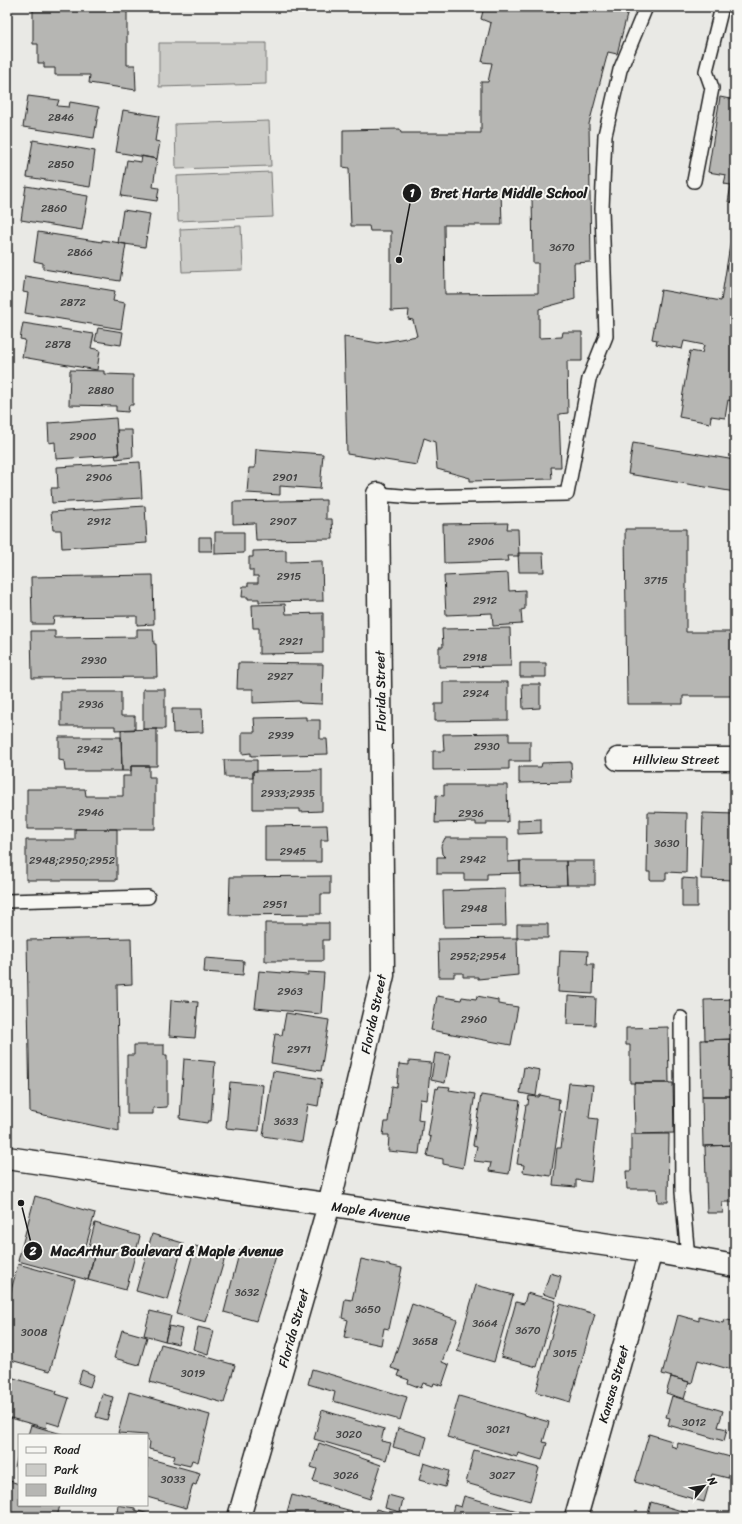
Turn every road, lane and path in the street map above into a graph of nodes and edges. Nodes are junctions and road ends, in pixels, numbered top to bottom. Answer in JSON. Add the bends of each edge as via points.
{"nodes":[{"id":1,"x":646,"y":7,"type":"edge"},
{"id":2,"x":722,"y":7,"type":"edge"},
{"id":3,"x":694,"y":181,"type":"dead end"},
{"id":4,"x":378,"y":494,"type":"joint"},
{"id":5,"x":735,"y":759,"type":"edge"},
{"id":6,"x":618,"y":760,"type":"dead end"},
{"id":7,"x":148,"y":897,"type":"dead end"},
{"id":8,"x":7,"y":902,"type":"edge"},
{"id":9,"x":681,"y":1018,"type":"dead end"},
{"id":10,"x":7,"y":1158,"type":"edge"},
{"id":11,"x":328,"y":1205,"type":"junction"},
{"id":12,"x":651,"y":1251,"type":"junction"},
{"id":13,"x":688,"y":1258,"type":"junction"},
{"id":14,"x":735,"y":1266,"type":"edge"},
{"id":15,"x":239,"y":1517,"type":"edge"},
{"id":16,"x":576,"y":1517,"type":"edge"}],
"edges":[{"from":1,"to":4,"type":"lane","via":[[620,70],[605,135],[602,209],[606,336],[588,379],[567,494],[414,497]]},
{"from":2,"to":3,"type":"lane","via":[[706,71],[712,88]]},
{"from":4,"to":11,"type":"street","name":"Florida Street","via":[[382,975]]},
{"from":5,"to":6,"type":"street","name":"Hillview Street"},
{"from":7,"to":8,"type":"lane"},
{"from":9,"to":13,"type":"lane","via":[[682,1192]]},
{"from":10,"to":11,"type":"street","name":"Maple Avenue"},
{"from":11,"to":12,"type":"street","name":"Maple Avenue"},
{"from":11,"to":15,"type":"street","name":"Florida Street"},
{"from":12,"to":13,"type":"street","name":"Maple Avenue"},
{"from":12,"to":16,"type":"street","name":"Kansas Street"},
{"from":13,"to":14,"type":"street","name":"Maple Avenue"}]}
